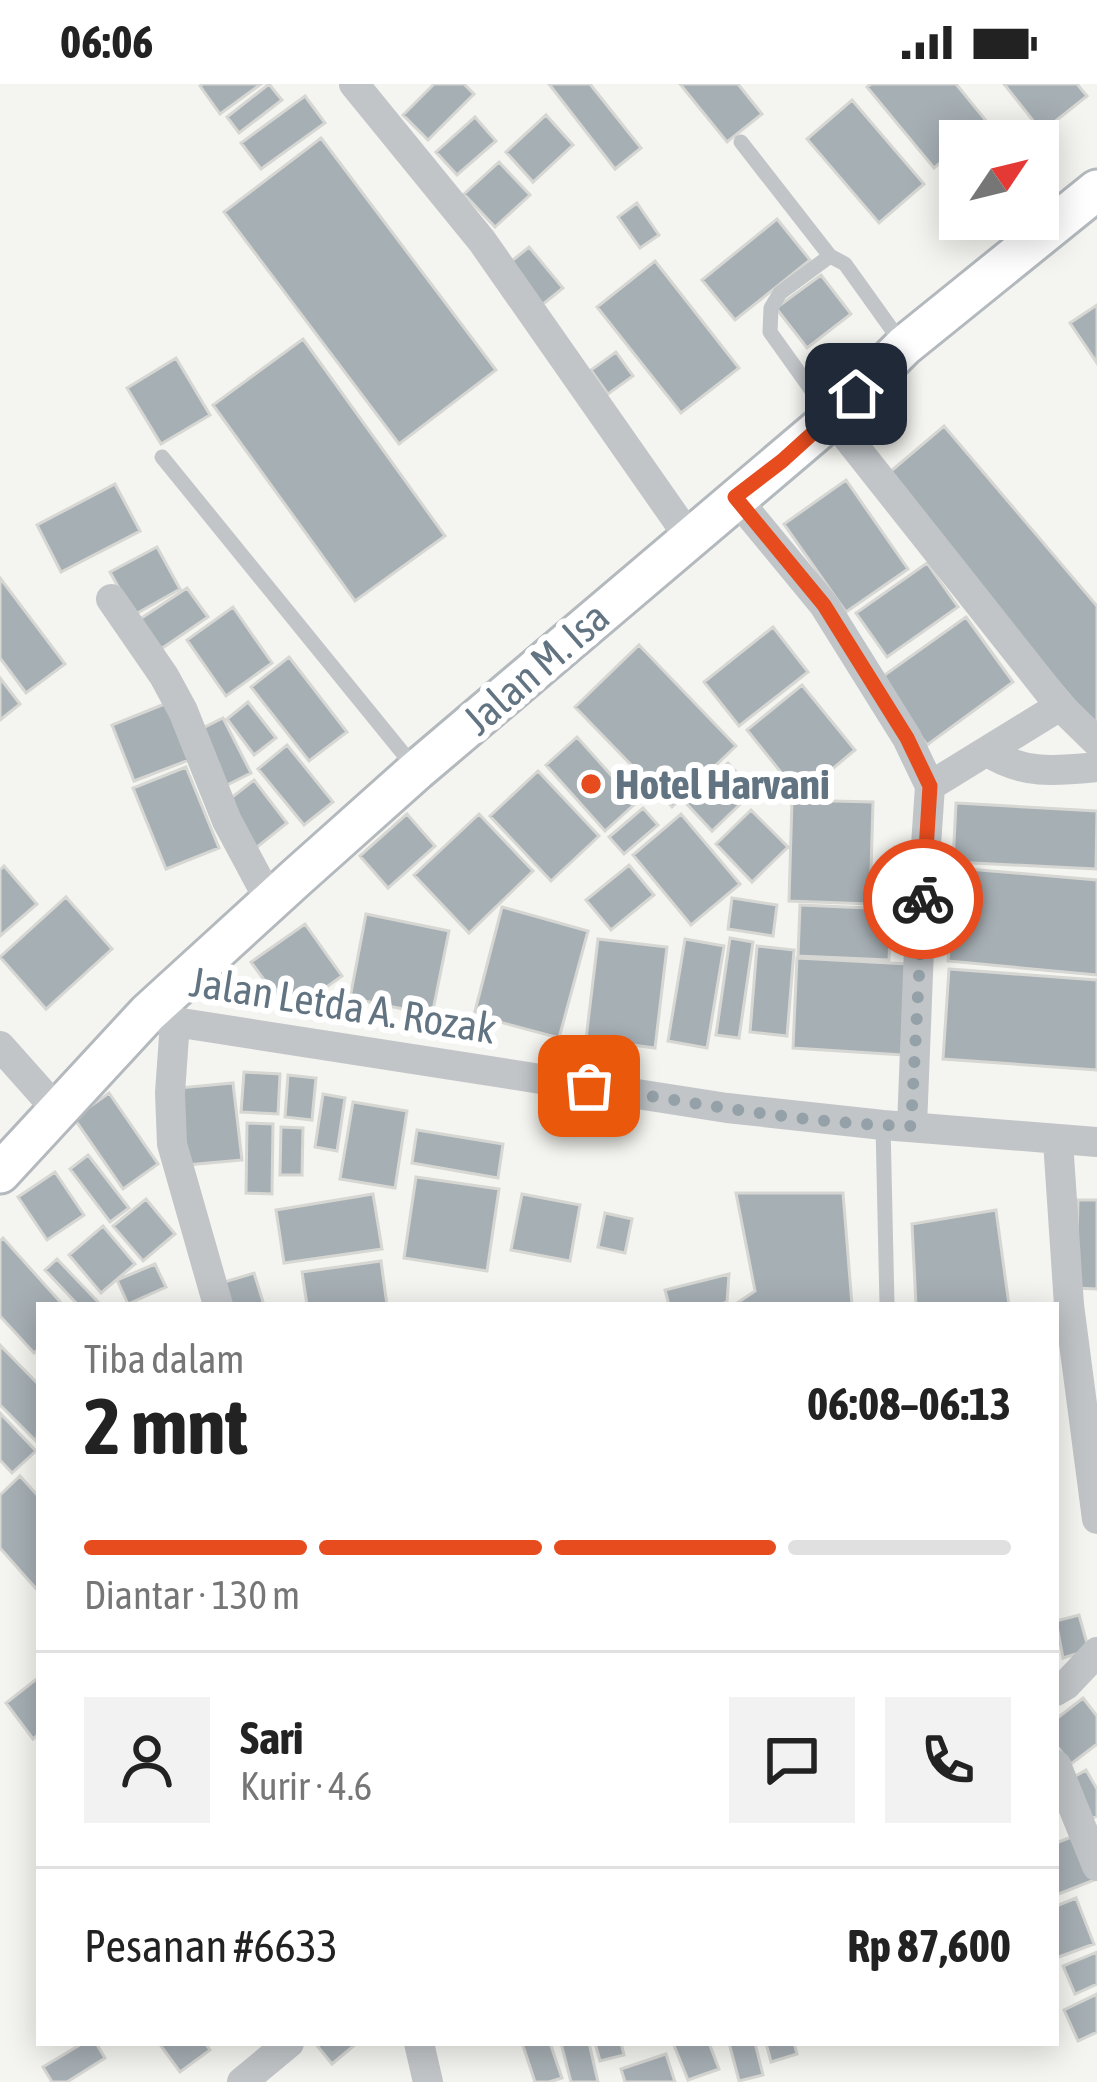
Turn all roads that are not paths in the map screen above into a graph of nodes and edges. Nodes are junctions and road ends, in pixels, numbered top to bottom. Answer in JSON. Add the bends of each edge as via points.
{"nodes":[{"id":1,"x":354,"y":84,"type":"edge"},
{"id":2,"x":741,"y":142,"type":"dead end"},
{"id":3,"x":1097,"y":190,"type":"edge"},
{"id":4,"x":830,"y":256,"type":"junction"},
{"id":5,"x":904,"y":346,"type":"junction"},
{"id":6,"x":832,"y":418,"type":"junction"},
{"id":7,"x":162,"y":457,"type":"dead end"},
{"id":8,"x":735,"y":497,"type":"junction"},
{"id":9,"x":689,"y":537,"type":"junction"},
{"id":10,"x":112,"y":599,"type":"dead end"},
{"id":11,"x":1060,"y":706,"type":"junction"},
{"id":12,"x":1097,"y":742,"type":"edge"},
{"id":13,"x":988,"y":752,"type":"junction"},
{"id":14,"x":1097,"y":767,"type":"edge"},
{"id":15,"x":417,"y":770,"type":"junction"},
{"id":16,"x":930,"y":786,"type":"junction"},
{"id":17,"x":270,"y":902,"type":"junction"},
{"id":18,"x":161,"y":1017,"type":"junction"},
{"id":19,"x":0,"y":1046,"type":"edge"},
{"id":20,"x":57,"y":1109,"type":"junction"},
{"id":21,"x":897,"y":1126,"type":"junction"},
{"id":22,"x":1058,"y":1141,"type":"junction"},
{"id":23,"x":1097,"y":1142,"type":"edge"},
{"id":24,"x":0,"y":1173,"type":"edge"},
{"id":25,"x":217,"y":1302,"type":"edge"},
{"id":26,"x":887,"y":1302,"type":"edge"},
{"id":27,"x":1096,"y":1500,"type":"edge"},
{"id":28,"x":1097,"y":1652,"type":"edge"},
{"id":29,"x":1059,"y":1689,"type":"edge"},
{"id":30,"x":1059,"y":1772,"type":"edge"},
{"id":31,"x":1097,"y":1866,"type":"edge"},
{"id":32,"x":285,"y":2046,"type":"edge"},
{"id":33,"x":421,"y":2046,"type":"edge"},
{"id":34,"x":242,"y":2082,"type":"edge"},
{"id":35,"x":428,"y":2082,"type":"edge"}],
"edges":[{"from":1,"to":9,"type":"street","via":[[482,241]]},
{"from":2,"to":4,"type":"lane"},
{"from":3,"to":5,"type":"main road","name":"Jalan M. Isa"},
{"from":4,"to":5,"type":"lane","via":[[845,264]]},
{"from":4,"to":6,"type":"lane","via":[[780,293],[770,332]]},
{"from":5,"to":6,"type":"main road","name":"Jalan M. Isa"},
{"from":6,"to":8,"type":"main road","name":"Jalan M. Isa"},
{"from":6,"to":11,"type":"street"},
{"from":7,"to":15,"type":"lane"},
{"from":8,"to":9,"type":"main road","name":"Jalan M. Isa"},
{"from":8,"to":16,"type":"street","via":[[824,605]]},
{"from":9,"to":15,"type":"main road","name":"Jalan M. Isa"},
{"from":10,"to":17,"type":"street","via":[[183,711],[226,821]]},
{"from":11,"to":12,"type":"street"},
{"from":11,"to":13,"type":"street"},
{"from":13,"to":14,"type":"street","via":[[1032,770]]},
{"from":13,"to":16,"type":"street"},
{"from":15,"to":17,"type":"main road","name":"Jalan M. Isa"},
{"from":16,"to":21,"type":"street"},
{"from":17,"to":18,"type":"main road","name":"Jalan M. Isa"},
{"from":18,"to":20,"type":"main road","name":"Jalan M. Isa"},
{"from":18,"to":21,"type":"street","name":"Jalan Letda A. Rozak","via":[[728,1108]]},
{"from":18,"to":25,"type":"street","via":[[172,1144]]},
{"from":19,"to":20,"type":"street"},
{"from":20,"to":24,"type":"main road","name":"Jalan M. Isa"},
{"from":21,"to":22,"type":"street","name":"Jalan Letda A. Rozak"},
{"from":21,"to":26,"type":"lane"},
{"from":22,"to":23,"type":"street","name":"Jalan Letda A. Rozak"},
{"from":22,"to":27,"type":"street","via":[[1069,1305]]},
{"from":28,"to":29,"type":"street"},
{"from":30,"to":31,"type":"street"},
{"from":32,"to":34,"type":"street"},
{"from":33,"to":35,"type":"street"}]}
